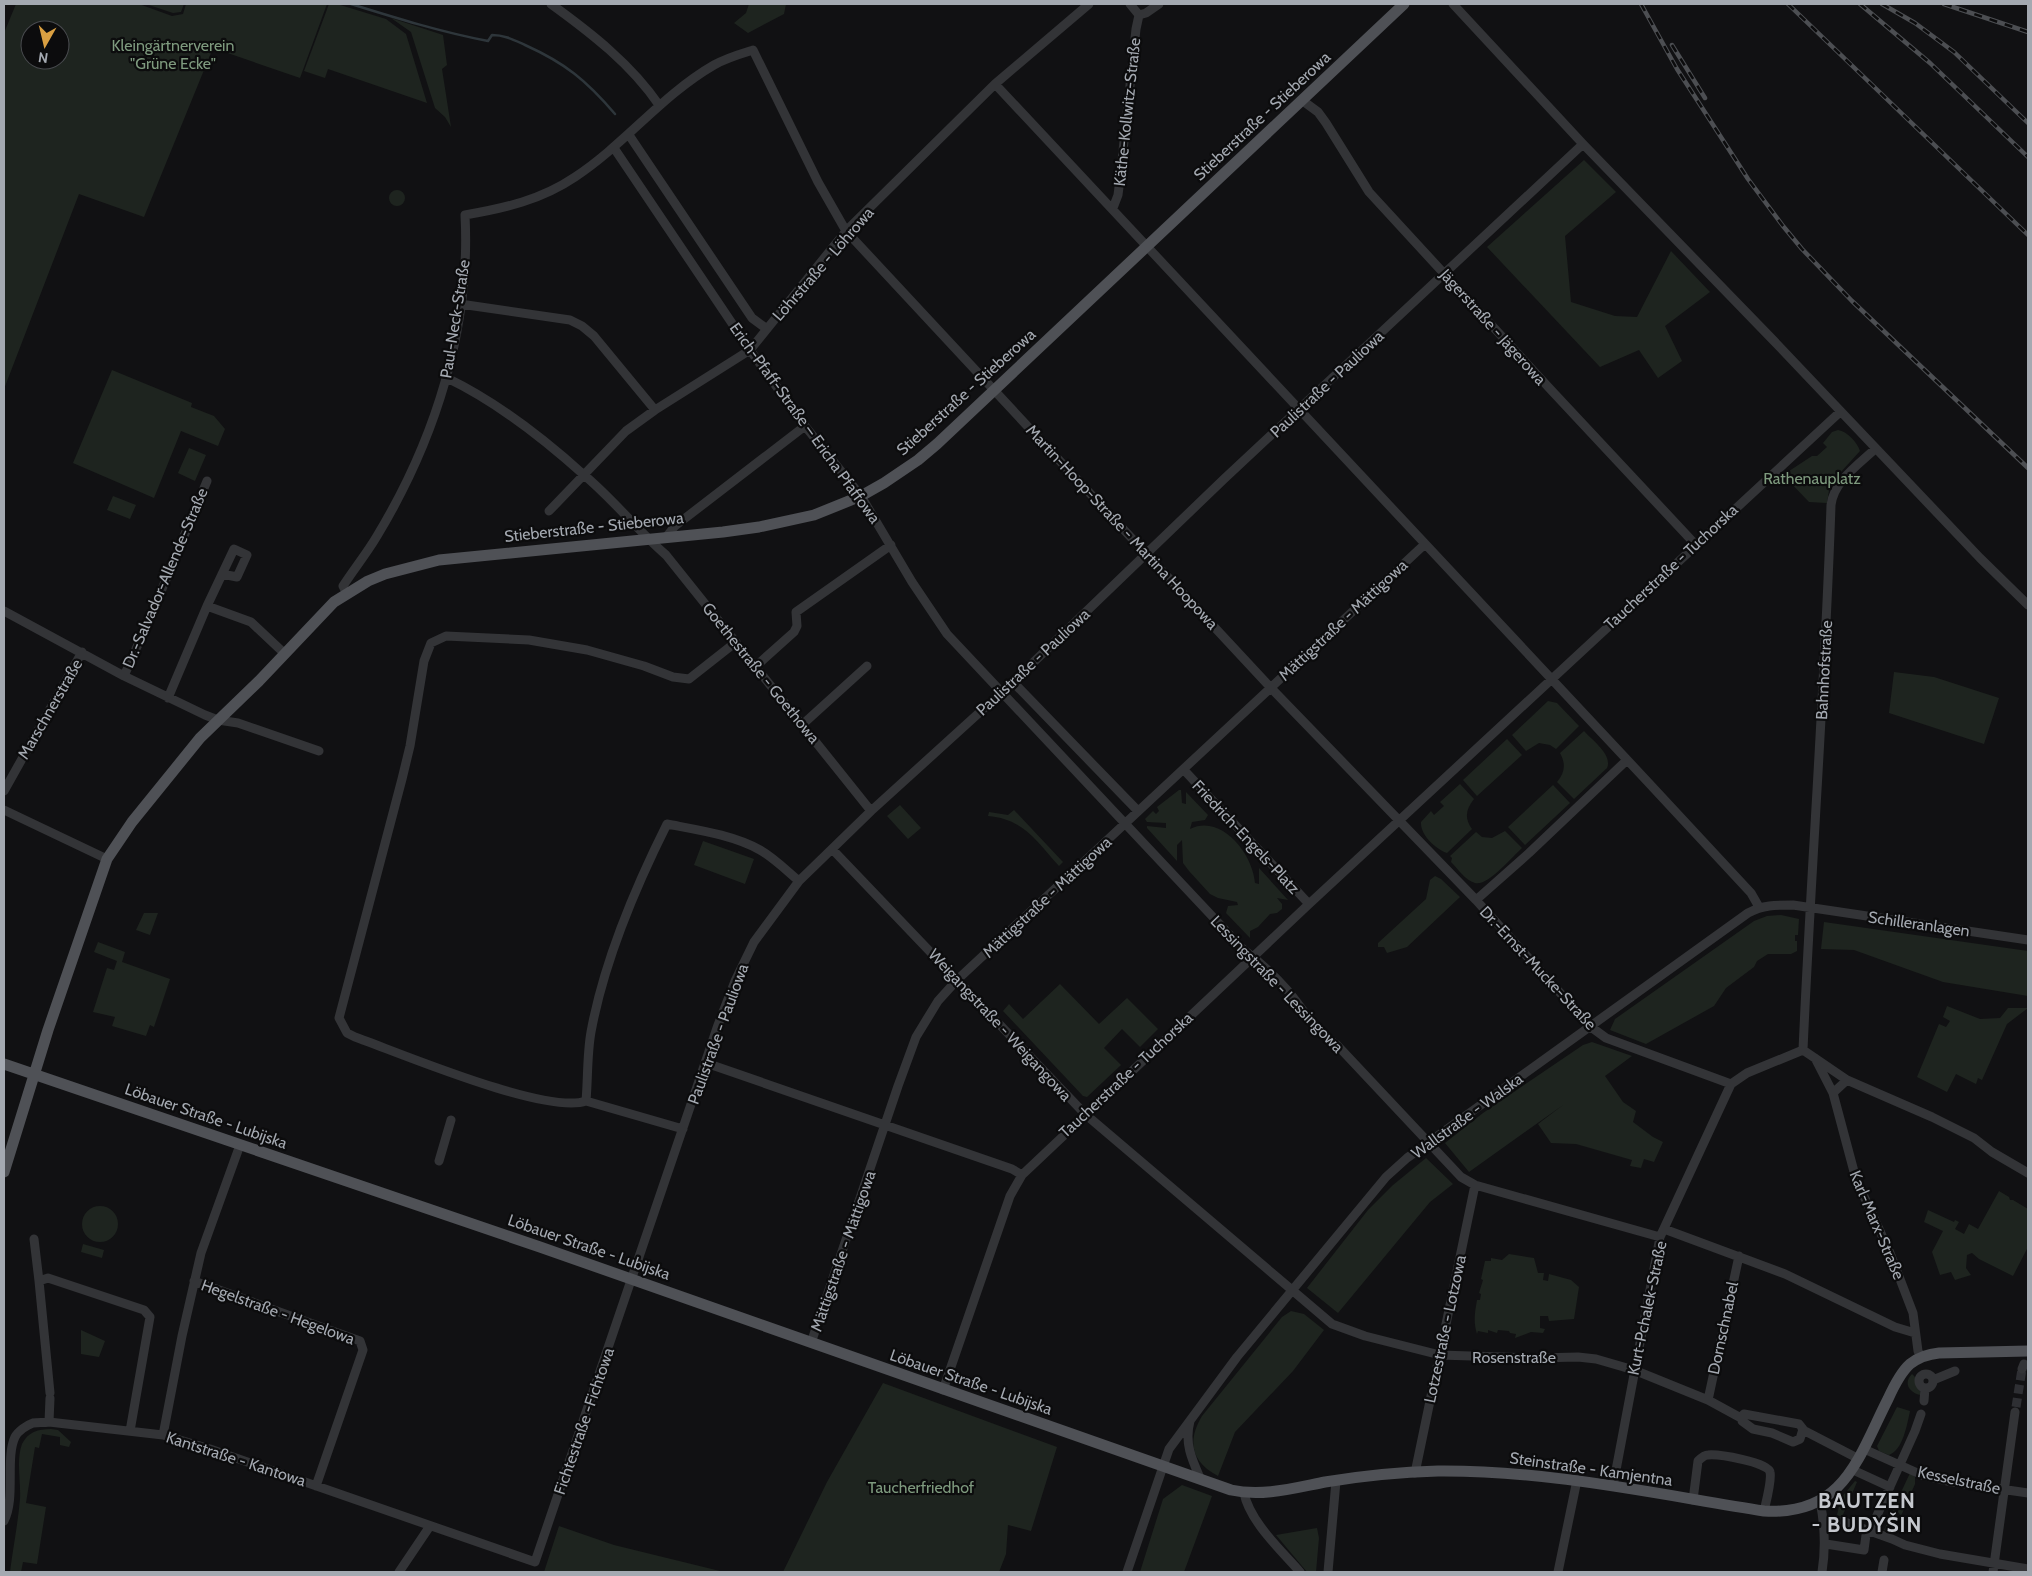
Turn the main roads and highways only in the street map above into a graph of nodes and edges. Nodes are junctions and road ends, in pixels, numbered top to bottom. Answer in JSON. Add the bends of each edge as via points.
{"nodes":[{"id":1,"x":1404,"y":4,"type":"edge"},
{"id":2,"x":4,"y":1064,"type":"edge"},
{"id":3,"x":34,"y":1074,"type":"junction"},
{"id":4,"x":4,"y":1172,"type":"edge"},
{"id":5,"x":2025,"y":1359,"type":"edge"},
{"id":6,"x":1244,"y":1493,"type":"joint"}],
"edges":[{"from":1,"to":3,"type":"main road","name":"Stieberstraße - Stieberowa","via":[[996,391],[918,460],[861,496],[814,515],[760,527],[439,560],[385,574],[347,594],[324,612],[200,738],[107,858]]},
{"from":2,"to":3,"type":"main road","name":"Löbauer Straße - Lubijska"},
{"from":3,"to":4,"type":"main road","name":"Stieberstraße - Stieberowa"},
{"from":3,"to":6,"type":"main road","name":"Löbauer Straße - Lubijska"},
{"from":5,"to":6,"type":"main road","name":"Steinstraße - Kamjentna","via":[[1955,1351],[1920,1357],[1908,1366],[1891,1393],[1853,1470],[1835,1491],[1820,1501],[1791,1511],[1764,1511],[1577,1480],[1491,1472],[1415,1473]]}]}
